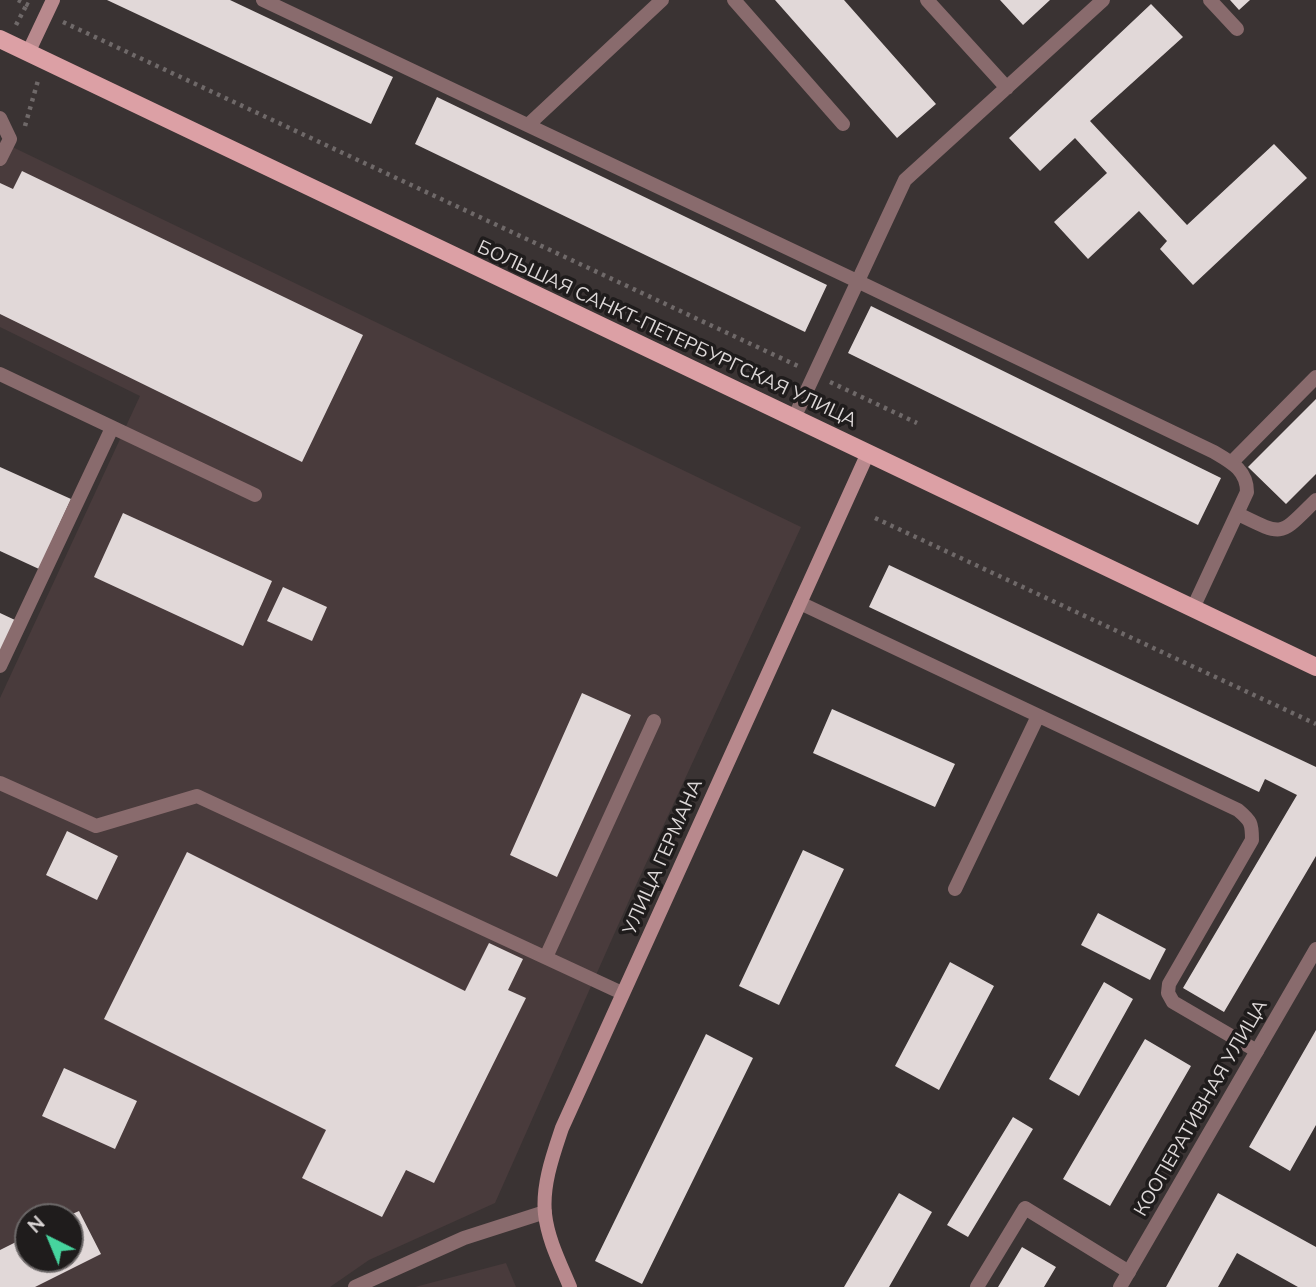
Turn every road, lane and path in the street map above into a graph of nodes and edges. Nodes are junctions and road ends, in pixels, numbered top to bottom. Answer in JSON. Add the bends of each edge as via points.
{"nodes":[{"id":1,"x":18,"y":0,"type":"edge"},
{"id":2,"x":263,"y":0,"type":"edge"},
{"id":3,"x":662,"y":0,"type":"edge"},
{"id":4,"x":734,"y":0,"type":"edge"},
{"id":5,"x":927,"y":0,"type":"edge"},
{"id":6,"x":1104,"y":0,"type":"edge"},
{"id":7,"x":1210,"y":0,"type":"edge"},
{"id":8,"x":50,"y":7,"type":"edge"},
{"id":9,"x":1237,"y":29,"type":"dead end"},
{"id":10,"x":0,"y":39,"type":"edge"},
{"id":11,"x":28,"y":52,"type":"junction"},
{"id":12,"x":1007,"y":88,"type":"junction"},
{"id":13,"x":0,"y":118,"type":"edge"},
{"id":14,"x":843,"y":124,"type":"dead end"},
{"id":15,"x":528,"y":125,"type":"junction"},
{"id":16,"x":0,"y":159,"type":"edge"},
{"id":17,"x":857,"y":281,"type":"junction"},
{"id":18,"x":0,"y":374,"type":"edge"},
{"id":19,"x":814,"y":374,"type":"junction"},
{"id":20,"x":1316,"y":377,"type":"edge"},
{"id":21,"x":794,"y":418,"type":"junction"},
{"id":22,"x":917,"y":424,"type":"dead end"},
{"id":23,"x":112,"y":428,"type":"junction"},
{"id":24,"x":868,"y":453,"type":"junction"},
{"id":25,"x":1232,"y":462,"type":"junction"},
{"id":26,"x":255,"y":495,"type":"dead end"},
{"id":27,"x":1316,"y":500,"type":"edge"},
{"id":28,"x":1238,"y":514,"type":"junction"},
{"id":29,"x":875,"y":518,"type":"dead end"},
{"id":30,"x":800,"y":603,"type":"junction"},
{"id":31,"x":1193,"y":608,"type":"junction"},
{"id":32,"x":0,"y":666,"type":"edge"},
{"id":33,"x":1316,"y":667,"type":"edge"},
{"id":34,"x":1038,"y":716,"type":"junction"},
{"id":35,"x":654,"y":721,"type":"dead end"},
{"id":36,"x":1316,"y":724,"type":"edge"},
{"id":37,"x":0,"y":783,"type":"edge"},
{"id":38,"x":955,"y":889,"type":"dead end"},
{"id":39,"x":1316,"y":949,"type":"edge"},
{"id":40,"x":547,"y":957,"type":"junction"},
{"id":41,"x":622,"y":993,"type":"junction"},
{"id":42,"x":1257,"y":1051,"type":"junction"},
{"id":43,"x":545,"y":1212,"type":"junction"},
{"id":44,"x":1129,"y":1272,"type":"junction"},
{"id":45,"x":355,"y":1287,"type":"edge"},
{"id":46,"x":570,"y":1287,"type":"edge"},
{"id":47,"x":977,"y":1287,"type":"edge"},
{"id":48,"x":1121,"y":1287,"type":"edge"}],
"edges":[{"from":1,"to":8,"type":"path"},
{"from":2,"to":15,"type":"street"},
{"from":3,"to":15,"type":"street"},
{"from":4,"to":14,"type":"street"},
{"from":5,"to":12,"type":"street"},
{"from":6,"to":12,"type":"street"},
{"from":7,"to":9,"type":"street"},
{"from":8,"to":11,"type":"main road"},
{"from":8,"to":19,"type":"path"},
{"from":10,"to":11,"type":"main road","name":"БОЛЬШАЯ САНКТ-ПЕТЕРБУРГСКАЯ УЛИЦА"},
{"from":11,"to":21,"type":"main road","name":"БОЛЬШАЯ САНКТ-ПЕТЕРБУРГСКАЯ УЛИЦА"},
{"from":12,"to":17,"type":"street","via":[[905,180]]},
{"from":13,"to":16,"type":"street","via":[[9,139]]},
{"from":15,"to":17,"type":"street"},
{"from":17,"to":19,"type":"street"},
{"from":17,"to":25,"type":"street"},
{"from":18,"to":23,"type":"street"},
{"from":19,"to":21,"type":"street"},
{"from":19,"to":22,"type":"path"},
{"from":20,"to":25,"type":"street"},
{"from":21,"to":24,"type":"main road","name":"БОЛЬШАЯ САНКТ-ПЕТЕРБУРГСКАЯ УЛИЦА"},
{"from":23,"to":26,"type":"street"},
{"from":23,"to":32,"type":"street"},
{"from":24,"to":30,"type":"main road","name":"УЛИЦА ГЕРМАНА"},
{"from":24,"to":31,"type":"main road","name":"БОЛЬШАЯ САНКТ-ПЕТЕРБУРГСКАЯ УЛИЦА"},
{"from":25,"to":28,"type":"street","via":[[1247,483]]},
{"from":27,"to":28,"type":"street","via":[[1278,531]]},
{"from":28,"to":31,"type":"street"},
{"from":29,"to":36,"type":"path"},
{"from":30,"to":34,"type":"street"},
{"from":30,"to":41,"type":"main road","name":"УЛИЦА ГЕРМАНА"},
{"from":31,"to":33,"type":"main road","name":"БОЛЬШАЯ САНКТ-ПЕТЕРБУРГСКАЯ УЛИЦА"},
{"from":34,"to":38,"type":"street"},
{"from":34,"to":42,"type":"street","via":[[1249,819],[1252,840],[1168,984],[1168,993],[1173,1002]]},
{"from":35,"to":40,"type":"street"},
{"from":37,"to":40,"type":"street","via":[[96,826],[197,796]]},
{"from":39,"to":42,"type":"street","name":"КООПЕРАТИВНАЯ УЛИЦА"},
{"from":40,"to":41,"type":"street"},
{"from":41,"to":43,"type":"main road","name":"УЛИЦА ГЕРМАНА","via":[[562,1128],[547,1181]]},
{"from":42,"to":44,"type":"street","name":"КООПЕРАТИВНАЯ УЛИЦА"},
{"from":43,"to":45,"type":"street","via":[[464,1238]]},
{"from":43,"to":46,"type":"main road","name":"УЛИЦА ГЕРМАНА"},
{"from":44,"to":47,"type":"street","via":[[1025,1208]]},
{"from":44,"to":48,"type":"street","name":"КООПЕРАТИВНАЯ УЛИЦА"}]}
